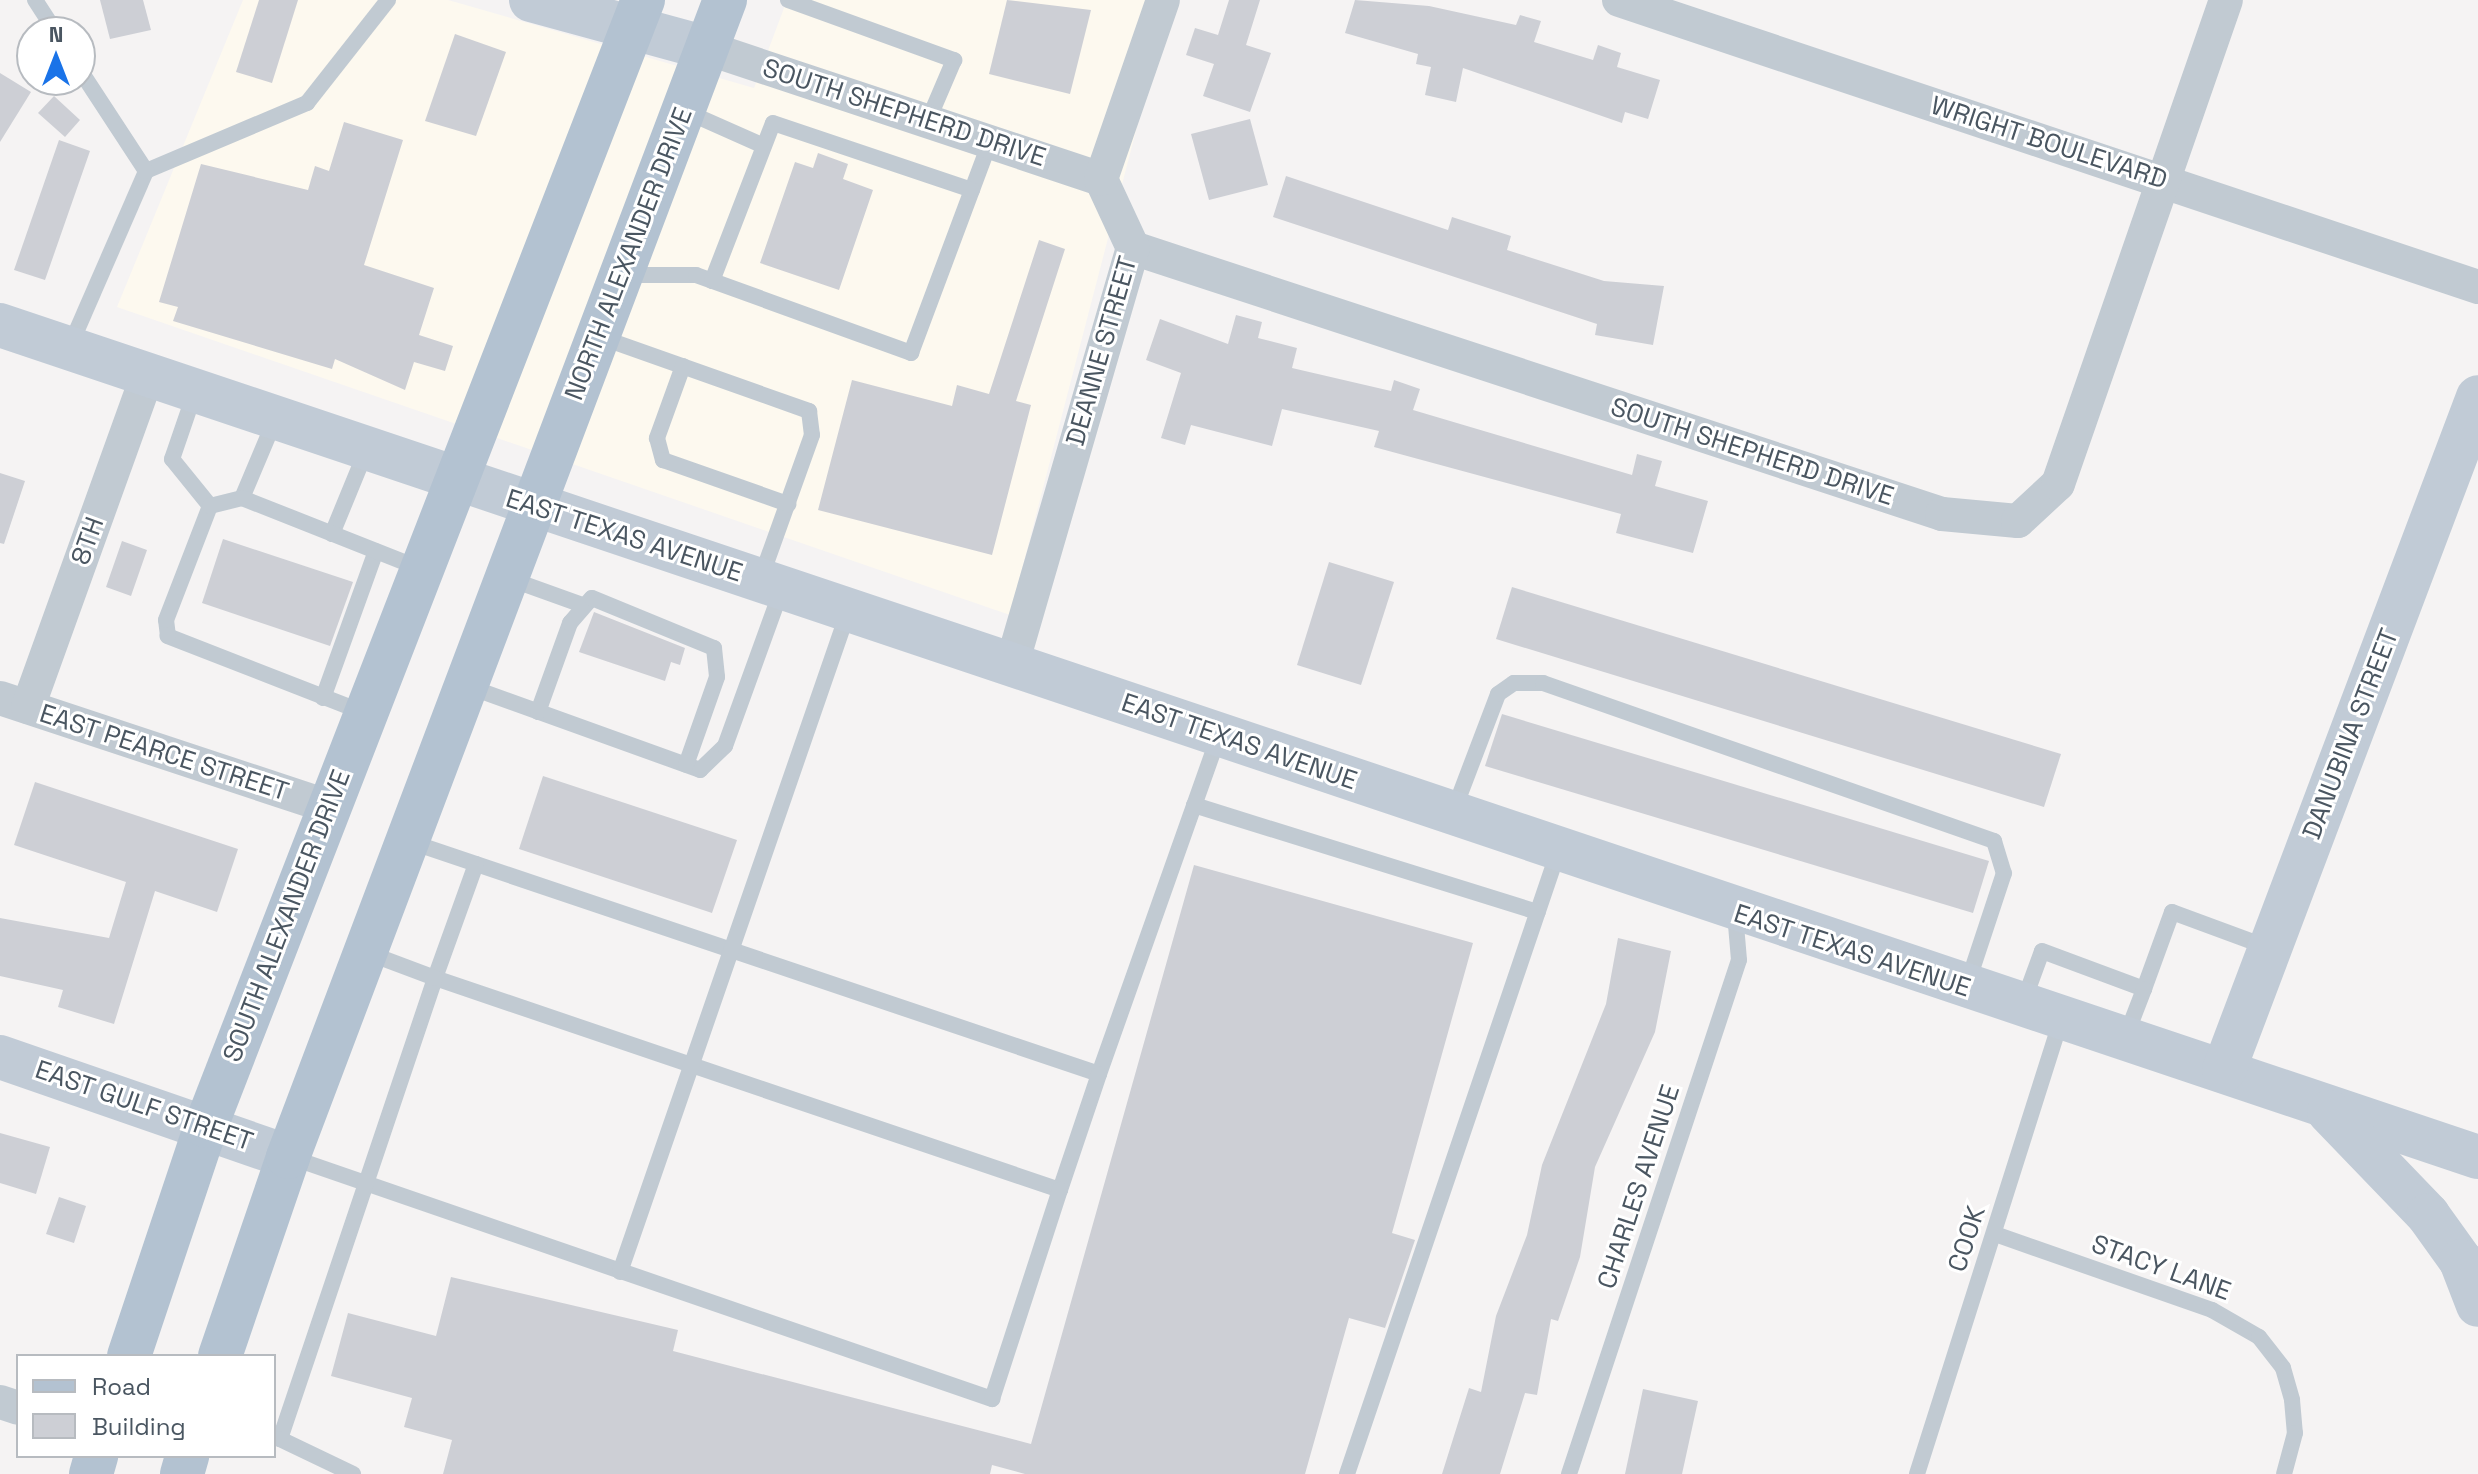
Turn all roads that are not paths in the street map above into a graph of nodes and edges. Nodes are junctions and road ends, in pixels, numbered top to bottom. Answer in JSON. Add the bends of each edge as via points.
{"nodes":[{"id":1,"x":388,"y":0,"type":"edge"},
{"id":2,"x":531,"y":0,"type":"edge"},
{"id":3,"x":725,"y":0,"type":"edge"},
{"id":4,"x":788,"y":0,"type":"edge"},
{"id":5,"x":1163,"y":0,"type":"edge"},
{"id":6,"x":1619,"y":0,"type":"edge"},
{"id":7,"x":2226,"y":0,"type":"edge"},
{"id":8,"x":575,"y":6,"type":"edge"},
{"id":9,"x":638,"y":16,"type":"edge"},
{"id":10,"x":707,"y":48,"type":"junction"},
{"id":11,"x":96,"y":94,"type":"edge"},
{"id":12,"x":683,"y":110,"type":"junction"},
{"id":13,"x":928,"y":121,"type":"junction"},
{"id":14,"x":990,"y":142,"type":"junction"},
{"id":15,"x":764,"y":146,"type":"junction"},
{"id":16,"x":146,"y":171,"type":"junction"},
{"id":17,"x":1101,"y":179,"type":"junction"},
{"id":18,"x":2166,"y":183,"type":"junction"},
{"id":19,"x":972,"y":190,"type":"junction"},
{"id":20,"x":1133,"y":248,"type":"junction"},
{"id":21,"x":622,"y":275,"type":"junction"},
{"id":22,"x":712,"y":281,"type":"junction"},
{"id":23,"x":2478,"y":287,"type":"edge"},
{"id":24,"x":0,"y":325,"type":"edge"},
{"id":25,"x":599,"y":337,"type":"junction"},
{"id":26,"x":69,"y":348,"type":"junction"},
{"id":27,"x":683,"y":366,"type":"junction"},
{"id":28,"x":148,"y":374,"type":"junction"},
{"id":29,"x":195,"y":391,"type":"junction"},
{"id":30,"x":2478,"y":397,"type":"edge"},
{"id":31,"x":276,"y":419,"type":"junction"},
{"id":32,"x":367,"y":450,"type":"junction"},
{"id":33,"x":458,"y":482,"type":"junction"},
{"id":34,"x":242,"y":498,"type":"junction"},
{"id":35,"x":788,"y":504,"type":"junction"},
{"id":36,"x":210,"y":506,"type":"junction"},
{"id":37,"x":532,"y":508,"type":"junction"},
{"id":38,"x":332,"y":534,"type":"junction"},
{"id":39,"x":376,"y":551,"type":"junction"},
{"id":40,"x":423,"y":570,"type":"junction"},
{"id":41,"x":509,"y":578,"type":"junction"},
{"id":42,"x":771,"y":584,"type":"junction"},
{"id":43,"x":580,"y":604,"type":"junction"},
{"id":44,"x":849,"y":611,"type":"junction"},
{"id":45,"x":1012,"y":664,"type":"junction"},
{"id":46,"x":465,"y":685,"type":"junction"},
{"id":47,"x":323,"y":698,"type":"junction"},
{"id":48,"x":14,"y":703,"type":"edge"},
{"id":49,"x":538,"y":712,"type":"junction"},
{"id":50,"x":366,"y":713,"type":"junction"},
{"id":51,"x":1219,"y":735,"type":"junction"},
{"id":52,"x":686,"y":765,"type":"junction"},
{"id":53,"x":1194,"y":805,"type":"junction"},
{"id":54,"x":329,"y":807,"type":"junction"},
{"id":55,"x":1452,"y":815,"type":"junction"},
{"id":56,"x":407,"y":840,"type":"junction"},
{"id":57,"x":1558,"y":852,"type":"junction"},
{"id":58,"x":476,"y":864,"type":"junction"},
{"id":59,"x":1538,"y":912,"type":"junction"},
{"id":60,"x":1735,"y":913,"type":"junction"},
{"id":61,"x":2270,"y":948,"type":"junction"},
{"id":62,"x":726,"y":949,"type":"junction"},
{"id":63,"x":365,"y":951,"type":"junction"},
{"id":64,"x":435,"y":978,"type":"junction"},
{"id":65,"x":1966,"y":988,"type":"junction"},
{"id":66,"x":2144,"y":989,"type":"junction"},
{"id":67,"x":2042,"y":1012,"type":"junction"},
{"id":68,"x":2125,"y":1039,"type":"junction"},
{"id":69,"x":0,"y":1057,"type":"edge"},
{"id":70,"x":688,"y":1064,"type":"junction"},
{"id":71,"x":2224,"y":1070,"type":"junction"},
{"id":72,"x":1099,"y":1074,"type":"junction"},
{"id":73,"x":2318,"y":1103,"type":"junction"},
{"id":74,"x":206,"y":1126,"type":"junction"},
{"id":75,"x":288,"y":1157,"type":"junction"},
{"id":76,"x":2478,"y":1157,"type":"edge"},
{"id":77,"x":365,"y":1185,"type":"junction"},
{"id":78,"x":1060,"y":1190,"type":"junction"},
{"id":79,"x":1995,"y":1234,"type":"junction"},
{"id":80,"x":620,"y":1272,"type":"junction"},
{"id":81,"x":2478,"y":1305,"type":"edge"},
{"id":82,"x":130,"y":1354,"type":"edge"},
{"id":83,"x":221,"y":1354,"type":"edge"},
{"id":84,"x":277,"y":1438,"type":"edge"},
{"id":85,"x":353,"y":1474,"type":"edge"},
{"id":86,"x":1347,"y":1474,"type":"edge"},
{"id":87,"x":1569,"y":1474,"type":"edge"},
{"id":88,"x":1917,"y":1474,"type":"edge"},
{"id":89,"x":2284,"y":1474,"type":"edge"}],
"edges":[{"from":1,"to":16,"type":"lane","via":[[307,103]]},
{"from":2,"to":8,"type":"street"},
{"from":3,"to":10,"type":"main road","name":"NORTH ALEXANDER DRIVE"},
{"from":4,"to":13,"type":"lane","via":[[954,60]]},
{"from":5,"to":17,"type":"street"},
{"from":6,"to":18,"type":"street","name":"WRIGHT BOULEVARD"},
{"from":7,"to":18,"type":"street","name":"SOUTH SHEPHERD DRIVE"},
{"from":8,"to":9,"type":"street"},
{"from":9,"to":10,"type":"street"},
{"from":9,"to":33,"type":"main road"},
{"from":10,"to":12,"type":"main road","name":"NORTH ALEXANDER DRIVE"},
{"from":10,"to":13,"type":"street","name":"SOUTH SHEPHERD DRIVE"},
{"from":11,"to":16,"type":"lane"},
{"from":12,"to":15,"type":"lane"},
{"from":12,"to":21,"type":"main road","name":"NORTH ALEXANDER DRIVE"},
{"from":13,"to":14,"type":"street","name":"SOUTH SHEPHERD DRIVE"},
{"from":14,"to":17,"type":"street","name":"SOUTH SHEPHERD DRIVE"},
{"from":14,"to":19,"type":"lane"},
{"from":15,"to":19,"type":"lane","via":[[773,123]]},
{"from":15,"to":22,"type":"lane"},
{"from":16,"to":26,"type":"lane"},
{"from":17,"to":20,"type":"street","name":"DEANNE STREET"},
{"from":18,"to":20,"type":"street","name":"SOUTH SHEPHERD DRIVE","via":[[2058,484],[2018,521],[1942,514]]},
{"from":18,"to":23,"type":"street","name":"WRIGHT BOULEVARD"},
{"from":19,"to":22,"type":"lane","via":[[911,353]]},
{"from":20,"to":45,"type":"street","name":"DEANNE STREET"},
{"from":21,"to":22,"type":"lane"},
{"from":21,"to":25,"type":"main road","name":"NORTH ALEXANDER DRIVE"},
{"from":24,"to":26,"type":"street","name":"EAST TEXAS AVENUE"},
{"from":25,"to":27,"type":"lane"},
{"from":25,"to":37,"type":"main road","name":"NORTH ALEXANDER DRIVE"},
{"from":26,"to":28,"type":"street","name":"EAST TEXAS AVENUE"},
{"from":27,"to":35,"type":"lane","via":[[809,411],[812,435]]},
{"from":27,"to":35,"type":"lane","via":[[657,438],[663,460]]},
{"from":28,"to":29,"type":"street","name":"EAST TEXAS AVENUE"},
{"from":28,"to":48,"type":"street","name":"8TH"},
{"from":29,"to":31,"type":"street","name":"EAST TEXAS AVENUE"},
{"from":29,"to":36,"type":"lane","via":[[172,459]]},
{"from":30,"to":61,"type":"street","name":"DANUBINA STREET"},
{"from":31,"to":32,"type":"street","name":"EAST TEXAS AVENUE"},
{"from":31,"to":34,"type":"lane"},
{"from":32,"to":33,"type":"street","name":"EAST TEXAS AVENUE"},
{"from":32,"to":38,"type":"lane"},
{"from":33,"to":37,"type":"street","name":"EAST TEXAS AVENUE"},
{"from":33,"to":40,"type":"main road","name":"SOUTH ALEXANDER DRIVE"},
{"from":34,"to":36,"type":"lane"},
{"from":34,"to":38,"type":"lane"},
{"from":35,"to":42,"type":"lane"},
{"from":36,"to":47,"type":"lane","via":[[166,620],[168,636]]},
{"from":37,"to":41,"type":"main road"},
{"from":37,"to":42,"type":"street","name":"EAST TEXAS AVENUE"},
{"from":38,"to":39,"type":"lane"},
{"from":39,"to":40,"type":"lane"},
{"from":39,"to":47,"type":"lane"},
{"from":40,"to":50,"type":"main road","name":"SOUTH ALEXANDER DRIVE"},
{"from":41,"to":43,"type":"lane"},
{"from":41,"to":46,"type":"main road"},
{"from":42,"to":44,"type":"street","name":"EAST TEXAS AVENUE"},
{"from":42,"to":52,"type":"lane","via":[[725,746],[700,770]]},
{"from":43,"to":49,"type":"lane"},
{"from":43,"to":52,"type":"lane","via":[[592,598],[714,648],[717,677]]},
{"from":44,"to":45,"type":"street","name":"EAST TEXAS AVENUE"},
{"from":44,"to":62,"type":"lane"},
{"from":45,"to":51,"type":"street","name":"EAST TEXAS AVENUE"},
{"from":46,"to":49,"type":"lane"},
{"from":46,"to":56,"type":"main road"},
{"from":47,"to":50,"type":"lane"},
{"from":48,"to":54,"type":"street","name":"EAST PEARCE STREET"},
{"from":49,"to":52,"type":"lane"},
{"from":50,"to":54,"type":"main road","name":"SOUTH ALEXANDER DRIVE"},
{"from":51,"to":53,"type":"lane"},
{"from":51,"to":55,"type":"street","name":"EAST TEXAS AVENUE"},
{"from":53,"to":59,"type":"lane"},
{"from":53,"to":72,"type":"lane"},
{"from":54,"to":74,"type":"main road","name":"SOUTH ALEXANDER DRIVE"},
{"from":55,"to":57,"type":"street","name":"EAST TEXAS AVENUE"},
{"from":55,"to":65,"type":"lane","via":[[1498,694],[1514,683],[1543,683],[1994,841],[2004,873]]},
{"from":56,"to":58,"type":"lane"},
{"from":56,"to":63,"type":"main road"},
{"from":57,"to":59,"type":"lane"},
{"from":57,"to":60,"type":"street","name":"EAST TEXAS AVENUE"},
{"from":58,"to":62,"type":"lane"},
{"from":58,"to":64,"type":"lane"},
{"from":59,"to":86,"type":"lane"},
{"from":60,"to":65,"type":"street","name":"EAST TEXAS AVENUE"},
{"from":60,"to":87,"type":"lane","name":"CHARLES AVENUE","via":[[1739,960]]},
{"from":61,"to":66,"type":"lane","via":[[2172,912]]},
{"from":61,"to":71,"type":"street","name":"DANUBINA STREET"},
{"from":62,"to":70,"type":"lane"},
{"from":62,"to":72,"type":"lane"},
{"from":63,"to":64,"type":"lane"},
{"from":63,"to":75,"type":"main road"},
{"from":64,"to":70,"type":"lane"},
{"from":64,"to":77,"type":"lane"},
{"from":65,"to":67,"type":"street","name":"EAST TEXAS AVENUE"},
{"from":66,"to":67,"type":"lane","name":"COOK","via":[[2042,951]]},
{"from":66,"to":68,"type":"lane"},
{"from":67,"to":68,"type":"street","name":"EAST TEXAS AVENUE"},
{"from":67,"to":79,"type":"lane","name":"COOK"},
{"from":68,"to":71,"type":"street","name":"EAST TEXAS AVENUE"},
{"from":69,"to":74,"type":"street","name":"EAST GULF STREET"},
{"from":70,"to":78,"type":"lane"},
{"from":70,"to":80,"type":"lane"},
{"from":71,"to":73,"type":"street","name":"EAST TEXAS AVENUE"},
{"from":72,"to":78,"type":"lane"},
{"from":73,"to":76,"type":"street","name":"EAST TEXAS AVENUE"},
{"from":73,"to":81,"type":"street","via":[[2420,1205],[2461,1261]]},
{"from":74,"to":75,"type":"street","name":"EAST GULF STREET"},
{"from":74,"to":82,"type":"main road","name":"SOUTH ALEXANDER DRIVE"},
{"from":75,"to":77,"type":"lane"},
{"from":75,"to":83,"type":"main road"},
{"from":77,"to":80,"type":"lane"},
{"from":77,"to":84,"type":"lane"},
{"from":78,"to":80,"type":"lane","via":[[992,1399]]},
{"from":79,"to":88,"type":"lane","name":"COOK"},
{"from":79,"to":89,"type":"lane","name":"STACY LANE","via":[[2212,1310],[2259,1337],[2283,1368],[2292,1400],[2295,1433]]},
{"from":84,"to":85,"type":"lane"}]}
